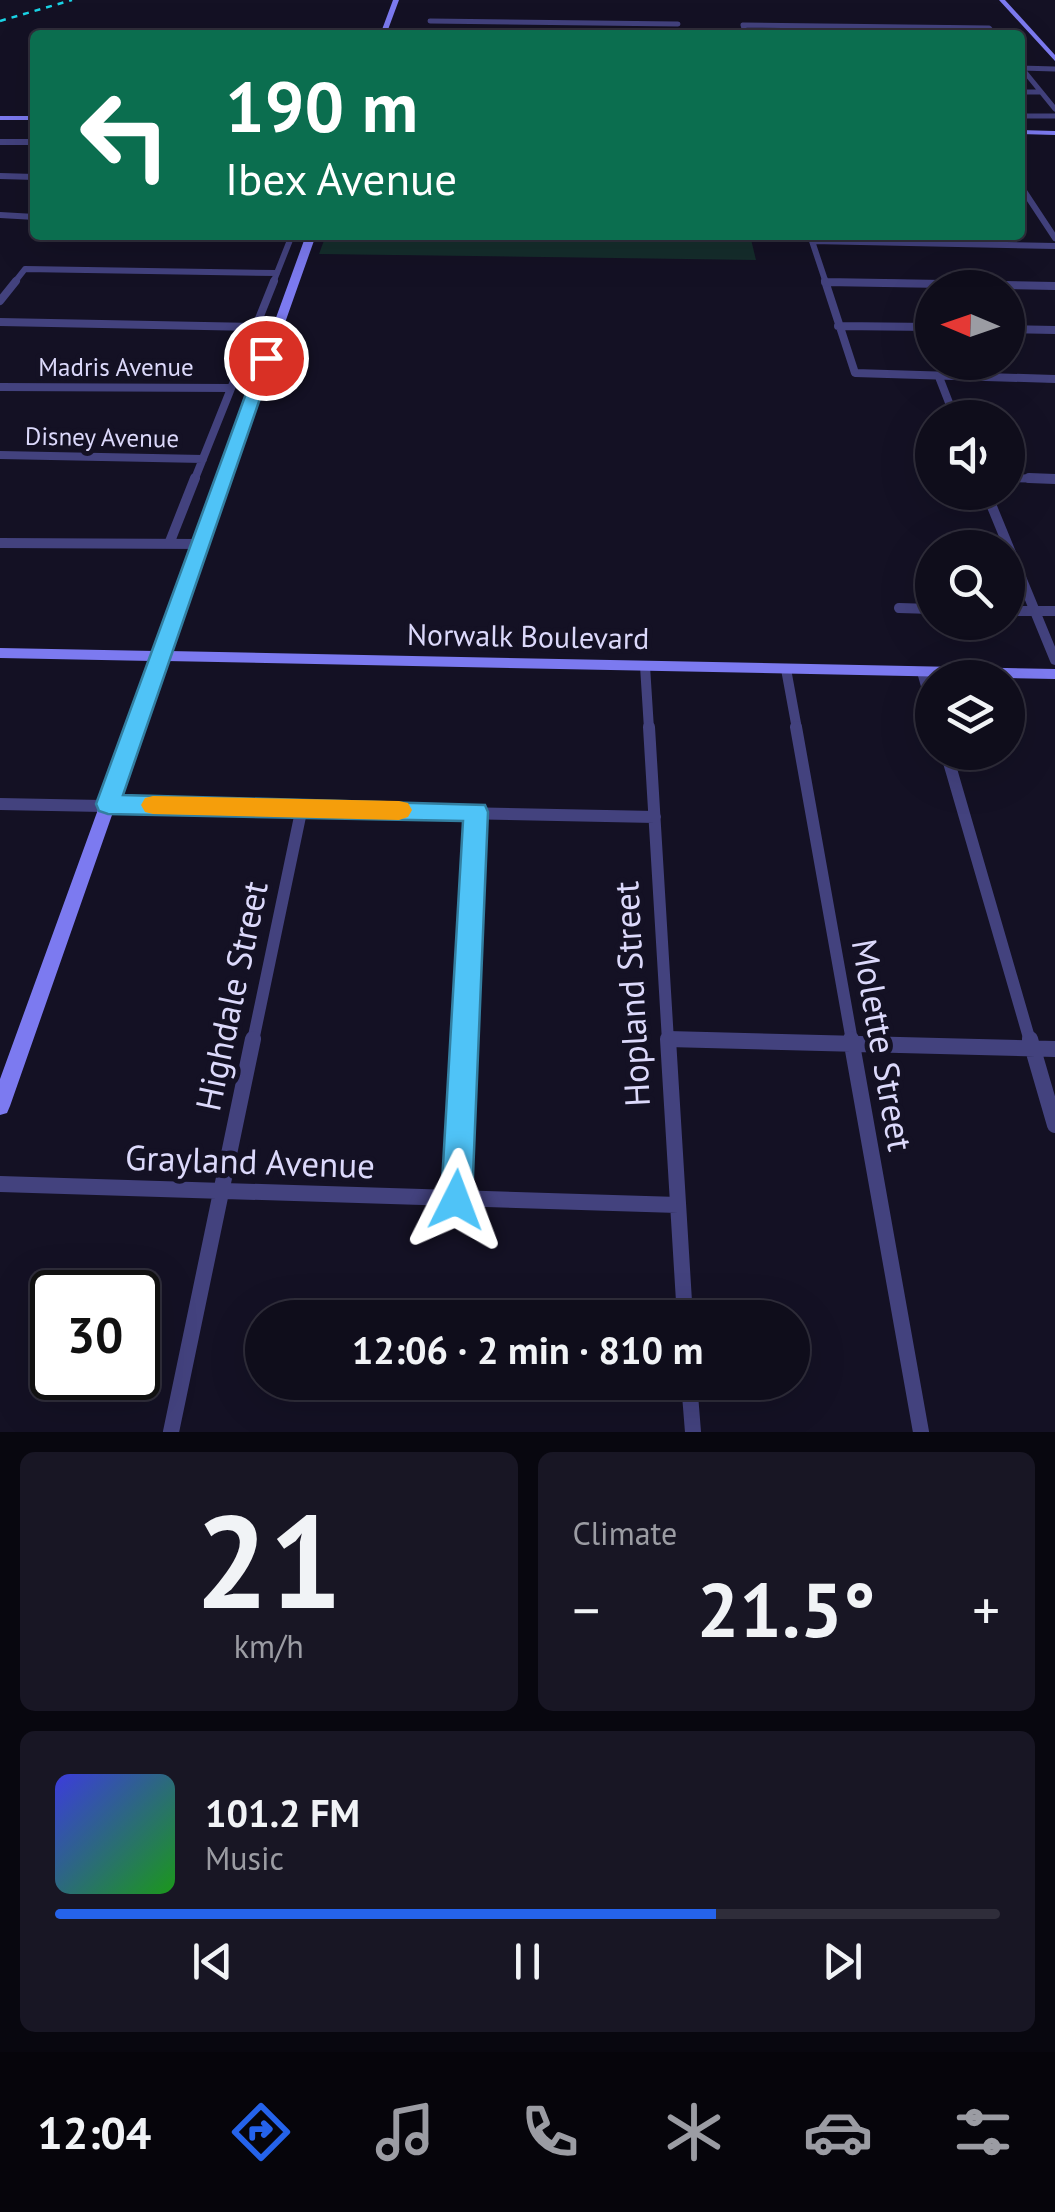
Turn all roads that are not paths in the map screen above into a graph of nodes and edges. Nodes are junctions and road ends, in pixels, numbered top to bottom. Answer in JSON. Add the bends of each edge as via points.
{"nodes":[{"id":1,"x":396,"y":0,"type":"edge"},
{"id":2,"x":1002,"y":0,"type":"edge"},
{"id":3,"x":1014,"y":0,"type":"edge"},
{"id":4,"x":676,"y":16,"type":"dead end"},
{"id":5,"x":678,"y":24,"type":"junction"},
{"id":6,"x":385,"y":30,"type":"edge"},
{"id":7,"x":427,"y":30,"type":"edge"},
{"id":8,"x":679,"y":30,"type":"edge"},
{"id":9,"x":744,"y":30,"type":"edge"},
{"id":10,"x":991,"y":30,"type":"edge"},
{"id":11,"x":1055,"y":46,"type":"edge"},
{"id":12,"x":1055,"y":59,"type":"edge"},
{"id":13,"x":1025,"y":68,"type":"edge"},
{"id":14,"x":1055,"y":69,"type":"edge"},
{"id":15,"x":1025,"y":73,"type":"edge"},
{"id":16,"x":1025,"y":92,"type":"edge"},
{"id":17,"x":1041,"y":92,"type":"junction"},
{"id":18,"x":1055,"y":113,"type":"edge"},
{"id":19,"x":1025,"y":116,"type":"edge"},
{"id":20,"x":30,"y":120,"type":"edge"},
{"id":21,"x":1,"y":121,"type":"edge"},
{"id":22,"x":1025,"y":134,"type":"edge"},
{"id":23,"x":1055,"y":135,"type":"edge"},
{"id":24,"x":0,"y":142,"type":"edge"},
{"id":25,"x":30,"y":142,"type":"edge"},
{"id":26,"x":0,"y":176,"type":"edge"},
{"id":27,"x":30,"y":177,"type":"edge"},
{"id":28,"x":1025,"y":193,"type":"edge"},
{"id":29,"x":1025,"y":207,"type":"edge"},
{"id":30,"x":1034,"y":207,"type":"junction"},
{"id":31,"x":0,"y":215,"type":"edge"},
{"id":32,"x":30,"y":217,"type":"edge"},
{"id":33,"x":290,"y":240,"type":"edge"},
{"id":34,"x":310,"y":240,"type":"edge"},
{"id":35,"x":812,"y":240,"type":"edge"},
{"id":36,"x":933,"y":240,"type":"edge"},
{"id":37,"x":1055,"y":242,"type":"edge"},
{"id":38,"x":277,"y":272,"type":"junction"},
{"id":39,"x":825,"y":282,"type":"junction"},
{"id":40,"x":1055,"y":286,"type":"edge"},
{"id":41,"x":0,"y":301,"type":"edge"},
{"id":42,"x":0,"y":322,"type":"edge"},
{"id":43,"x":838,"y":326,"type":"junction"},
{"id":44,"x":255,"y":327,"type":"junction"},
{"id":45,"x":915,"y":328,"type":"edge"},
{"id":46,"x":1025,"y":329,"type":"edge"},
{"id":47,"x":1055,"y":330,"type":"edge"},
{"id":48,"x":915,"y":376,"type":"edge"},
{"id":49,"x":1025,"y":378,"type":"edge"},
{"id":50,"x":1055,"y":379,"type":"edge"},
{"id":51,"x":0,"y":388,"type":"edge"},
{"id":52,"x":231,"y":388,"type":"junction"},
{"id":53,"x":0,"y":455,"type":"edge"},
{"id":54,"x":203,"y":459,"type":"junction"},
{"id":55,"x":1025,"y":478,"type":"edge"},
{"id":56,"x":1055,"y":479,"type":"edge"},
{"id":57,"x":993,"y":510,"type":"edge"},
{"id":58,"x":0,"y":542,"type":"edge"},
{"id":59,"x":169,"y":544,"type":"junction"},
{"id":60,"x":200,"y":544,"type":"junction"},
{"id":61,"x":899,"y":608,"type":"dead end"},
{"id":62,"x":915,"y":608,"type":"edge"},
{"id":63,"x":1025,"y":611,"type":"edge"},
{"id":64,"x":1035,"y":611,"type":"junction"},
{"id":65,"x":1055,"y":612,"type":"edge"},
{"id":66,"x":0,"y":653,"type":"edge"},
{"id":67,"x":160,"y":657,"type":"junction"},
{"id":68,"x":1055,"y":660,"type":"edge"},
{"id":69,"x":646,"y":666,"type":"junction"},
{"id":70,"x":786,"y":669,"type":"junction"},
{"id":71,"x":915,"y":672,"type":"edge"},
{"id":72,"x":1025,"y":674,"type":"edge"},
{"id":73,"x":1055,"y":674,"type":"edge"},
{"id":74,"x":951,"y":770,"type":"edge"},
{"id":75,"x":0,"y":804,"type":"edge"},
{"id":76,"x":108,"y":804,"type":"junction"},
{"id":77,"x":302,"y":808,"type":"junction"},
{"id":78,"x":476,"y":812,"type":"junction"},
{"id":79,"x":654,"y":817,"type":"junction"},
{"id":80,"x":668,"y":1039,"type":"junction"},
{"id":81,"x":852,"y":1045,"type":"junction"},
{"id":82,"x":1032,"y":1048,"type":"junction"},
{"id":83,"x":1055,"y":1049,"type":"edge"},
{"id":84,"x":0,"y":1106,"type":"edge"},
{"id":85,"x":1055,"y":1124,"type":"edge"},
{"id":86,"x":0,"y":1184,"type":"edge"},
{"id":87,"x":223,"y":1191,"type":"junction"},
{"id":88,"x":456,"y":1200,"type":"junction"},
{"id":89,"x":678,"y":1205,"type":"junction"},
{"id":90,"x":684,"y":1300,"type":"edge"},
{"id":91,"x":691,"y":1400,"type":"edge"},
{"id":92,"x":172,"y":1432,"type":"edge"},
{"id":93,"x":693,"y":1432,"type":"edge"},
{"id":94,"x":921,"y":1432,"type":"edge"}],
"edges":[{"from":1,"to":6,"type":"main road"},
{"from":2,"to":12,"type":"main road"},
{"from":3,"to":11,"type":"main road"},
{"from":4,"to":5,"type":"street"},
{"from":5,"to":7,"type":"street","via":[[431,17]]},
{"from":5,"to":8,"type":"street"},
{"from":9,"to":10,"type":"street","via":[[742,25]]},
{"from":13,"to":14,"type":"street"},
{"from":15,"to":17,"type":"street"},
{"from":16,"to":17,"type":"street"},
{"from":17,"to":18,"type":"street"},
{"from":18,"to":19,"type":"street"},
{"from":20,"to":21,"type":"main road"},
{"from":22,"to":23,"type":"main road"},
{"from":24,"to":25,"type":"street"},
{"from":26,"to":27,"type":"street"},
{"from":28,"to":30,"type":"street"},
{"from":29,"to":30,"type":"street"},
{"from":30,"to":37,"type":"street"},
{"from":31,"to":32,"type":"street"},
{"from":33,"to":38,"type":"street"},
{"from":34,"to":60,"type":"main road"},
{"from":35,"to":39,"type":"street"},
{"from":36,"to":37,"type":"street"},
{"from":38,"to":41,"type":"street","via":[[24,270]]},
{"from":38,"to":44,"type":"street"},
{"from":39,"to":40,"type":"street"},
{"from":39,"to":43,"type":"street"},
{"from":42,"to":44,"type":"street"},
{"from":43,"to":45,"type":"street"},
{"from":43,"to":48,"type":"street","via":[[855,373]]},
{"from":44,"to":52,"type":"street"},
{"from":46,"to":47,"type":"street"},
{"from":49,"to":50,"type":"street"},
{"from":51,"to":52,"type":"street","name":"Madris Avenue"},
{"from":52,"to":54,"type":"street"},
{"from":53,"to":54,"type":"street","name":"Disney Avenue"},
{"from":54,"to":59,"type":"street"},
{"from":55,"to":56,"type":"street"},
{"from":57,"to":64,"type":"street"},
{"from":58,"to":59,"type":"street"},
{"from":59,"to":60,"type":"street"},
{"from":60,"to":67,"type":"main road"},
{"from":61,"to":62,"type":"street"},
{"from":63,"to":64,"type":"street"},
{"from":64,"to":65,"type":"street"},
{"from":64,"to":68,"type":"street"},
{"from":66,"to":67,"type":"main road","name":"Norwalk Boulevard"},
{"from":67,"to":69,"type":"main road","name":"Norwalk Boulevard"},
{"from":67,"to":76,"type":"main road"},
{"from":69,"to":70,"type":"main road","name":"Norwalk Boulevard"},
{"from":69,"to":79,"type":"street","name":"Hopland Street"},
{"from":70,"to":71,"type":"main road","name":"Norwalk Boulevard"},
{"from":70,"to":81,"type":"street","name":"Molette Street"},
{"from":72,"to":73,"type":"main road","name":"Norwalk Boulevard"},
{"from":74,"to":82,"type":"street"},
{"from":75,"to":76,"type":"street"},
{"from":76,"to":77,"type":"street"},
{"from":76,"to":84,"type":"main road"},
{"from":77,"to":78,"type":"street"},
{"from":77,"to":87,"type":"street","name":"Highdale Street"},
{"from":78,"to":79,"type":"street"},
{"from":78,"to":88,"type":"street"},
{"from":79,"to":80,"type":"street","name":"Hopland Street"},
{"from":80,"to":81,"type":"street"},
{"from":80,"to":89,"type":"street","name":"Hopland Street"},
{"from":81,"to":82,"type":"street"},
{"from":81,"to":94,"type":"street","name":"Molette Street"},
{"from":82,"to":83,"type":"street"},
{"from":82,"to":85,"type":"street"},
{"from":86,"to":87,"type":"street","name":"Grayland Avenue"},
{"from":87,"to":88,"type":"street","name":"Grayland Avenue"},
{"from":87,"to":92,"type":"street","name":"Highdale Street"},
{"from":88,"to":89,"type":"street","name":"Grayland Avenue"},
{"from":89,"to":90,"type":"street","name":"Hopland Street"},
{"from":91,"to":93,"type":"street"}]}
